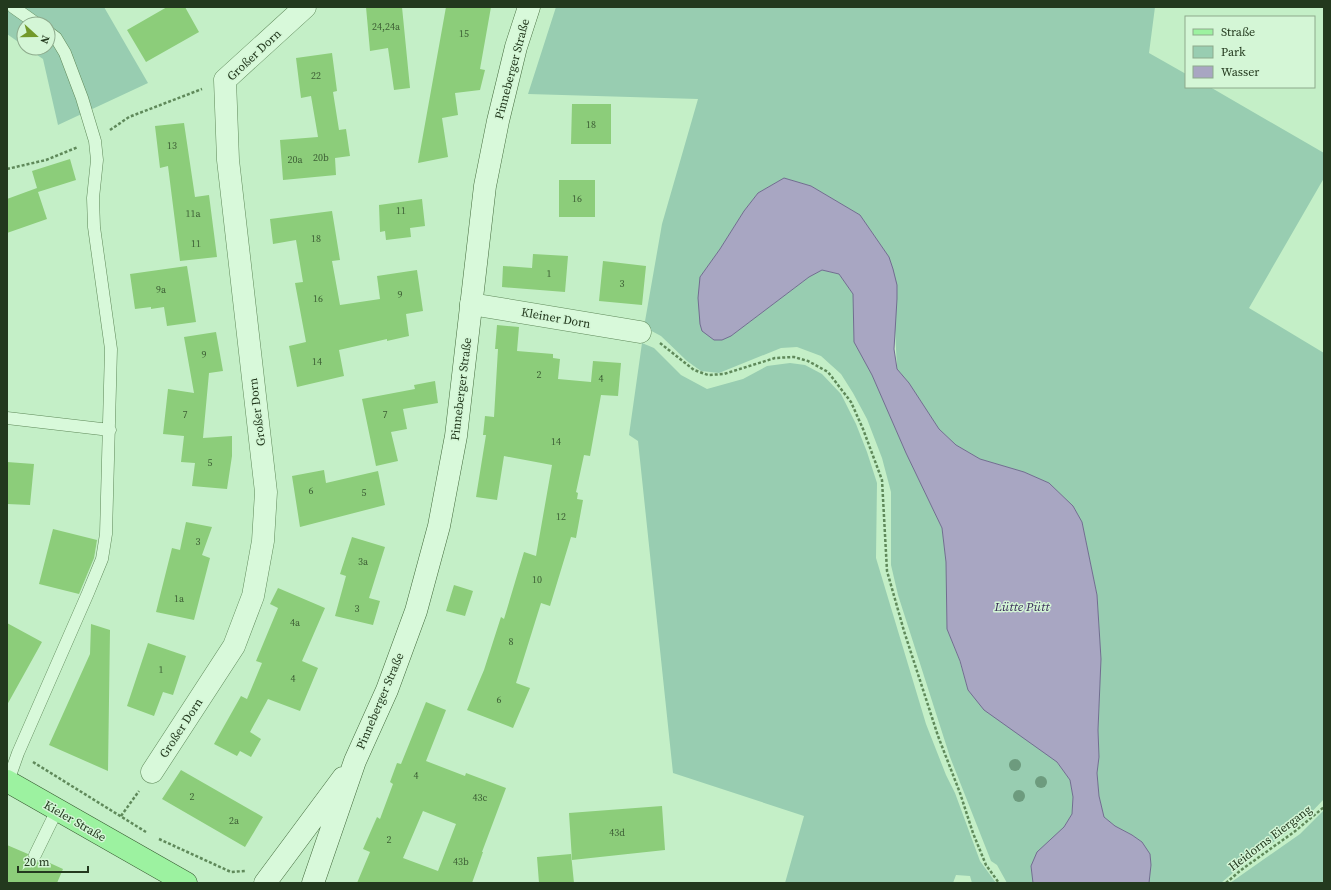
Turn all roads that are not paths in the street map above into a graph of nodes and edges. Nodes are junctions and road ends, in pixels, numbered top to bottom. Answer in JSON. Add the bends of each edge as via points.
{"nodes":[{"id":1,"x":14,"y":7,"type":"edge"},
{"id":2,"x":305,"y":7,"type":"edge"},
{"id":3,"x":529,"y":7,"type":"edge"},
{"id":4,"x":26,"y":16,"type":"edge"},
{"id":5,"x":56,"y":38,"type":"edge"},
{"id":6,"x":471,"y":304,"type":"junction"},
{"id":7,"x":640,"y":332,"type":"road end"},
{"id":8,"x":7,"y":418,"type":"edge"},
{"id":9,"x":110,"y":430,"type":"junction"},
{"id":10,"x":355,"y":761,"type":"junction"},
{"id":11,"x":152,"y":772,"type":"road end"},
{"id":12,"x":7,"y":782,"type":"edge"},
{"id":13,"x":57,"y":810,"type":"junction"},
{"id":14,"x":36,"y":855,"type":"dead end"},
{"id":15,"x":258,"y":876,"type":"edge"},
{"id":16,"x":186,"y":883,"type":"edge"},
{"id":17,"x":313,"y":883,"type":"edge"}],
"edges":[{"from":1,"to":4,"type":"lane"},
{"from":2,"to":11,"type":"main road","name":"Großer Dorn","via":[[225,80],[228,160],[266,492],[263,541],[253,596],[234,646]]},
{"from":3,"to":6,"type":"main road","name":"Pinneberger Straße","via":[[516,47],[498,121],[486,186]]},
{"from":5,"to":9,"type":"lane","via":[[65,53],[95,141],[97,160],[93,198],[94,227],[111,349]]},
{"from":6,"to":7,"type":"main road","name":"Kleiner Dorn"},
{"from":6,"to":10,"type":"main road","name":"Pinneberger Straße","via":[[456,436],[439,526],[416,611],[387,690]]},
{"from":8,"to":9,"type":"lane"},
{"from":9,"to":12,"type":"lane","via":[[106,534],[102,559]]},
{"from":10,"to":15,"type":"main road","name":"Pinneberger Straße"},
{"from":10,"to":17,"type":"main road","name":"Pinneberger Straße"},
{"from":12,"to":13,"type":"main road","name":"Kieler Straße"},
{"from":13,"to":14,"type":"lane"},
{"from":13,"to":16,"type":"main road","name":"Kieler Straße"}]}
